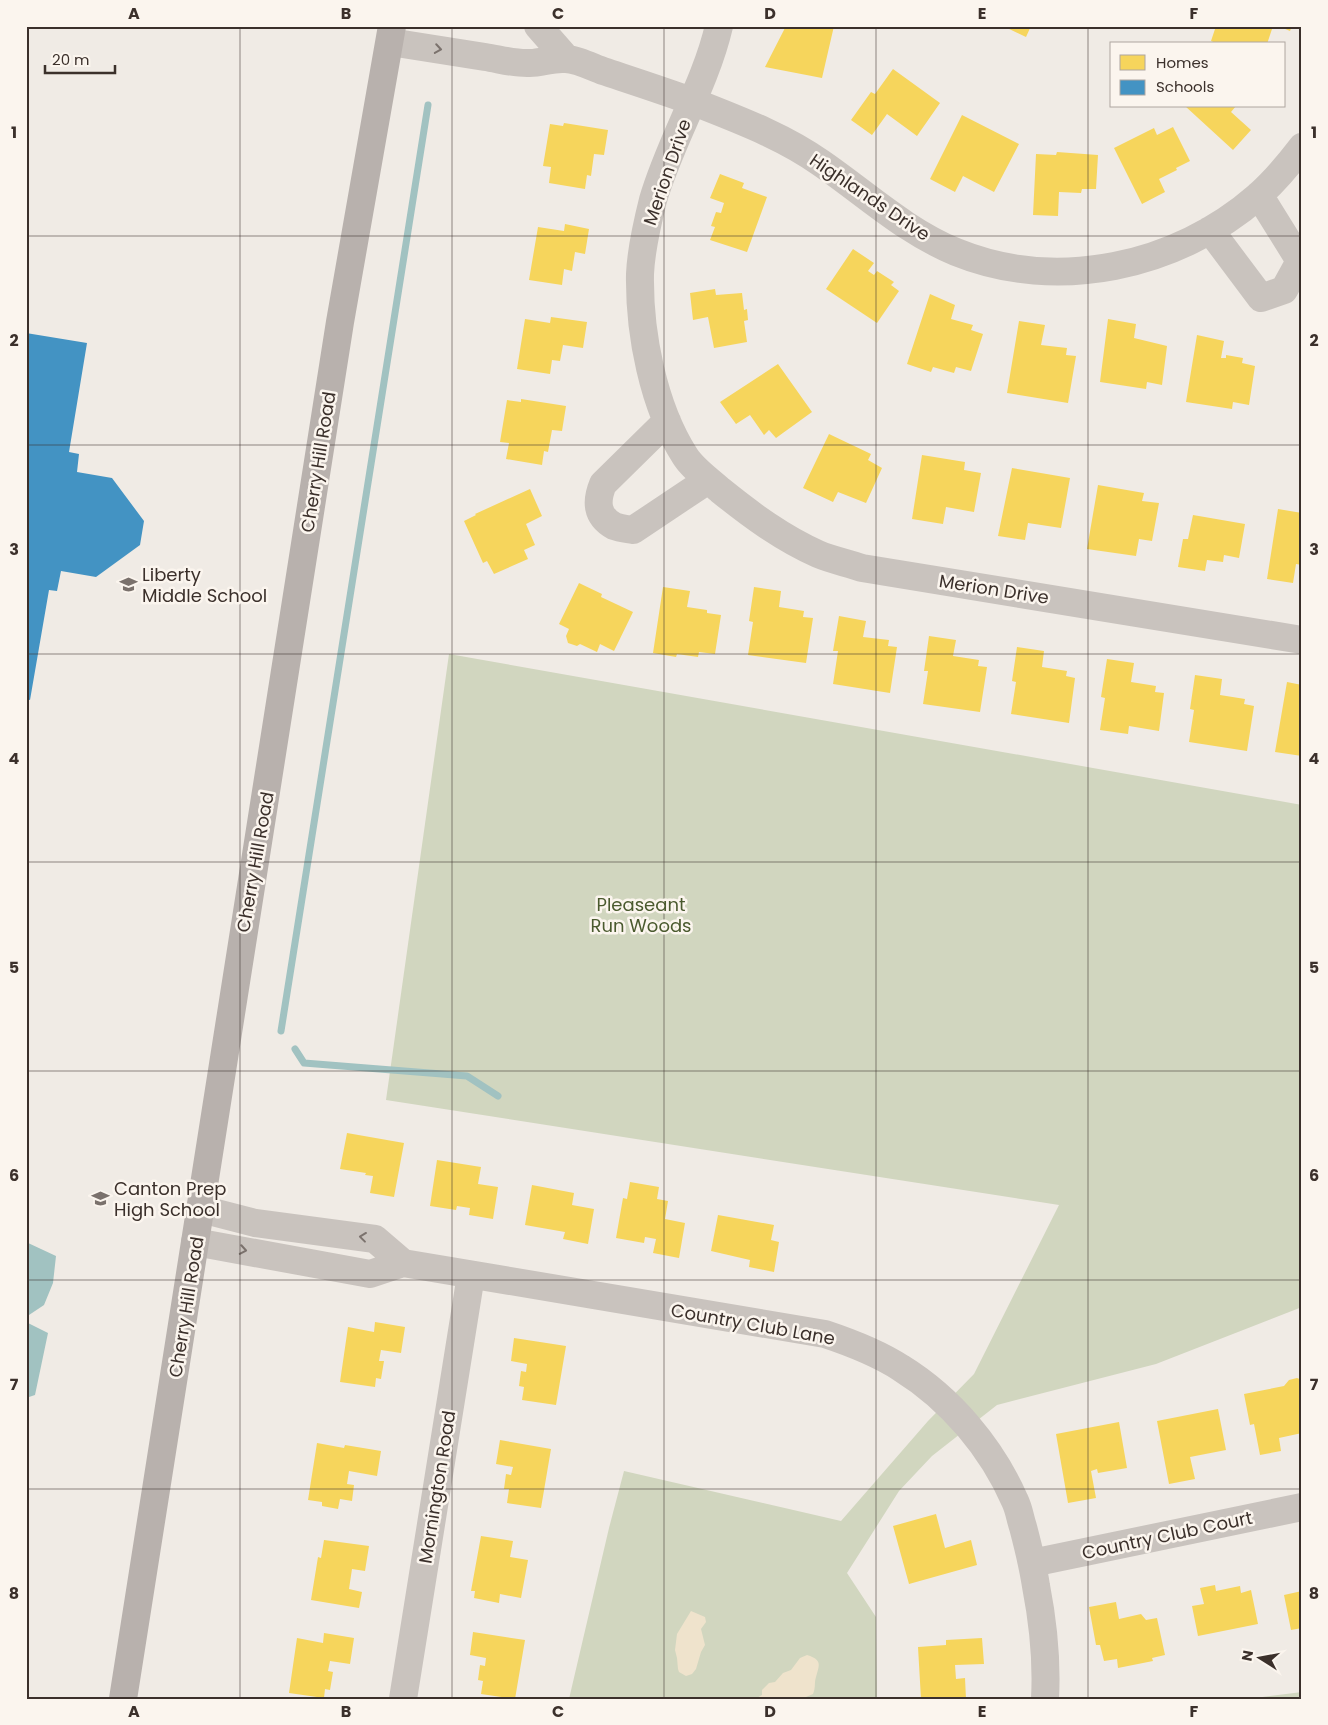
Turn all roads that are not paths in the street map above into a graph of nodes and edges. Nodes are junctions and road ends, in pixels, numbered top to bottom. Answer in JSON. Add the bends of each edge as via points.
{"nodes":[{"id":1,"x":538,"y":26,"type":"edge"},
{"id":2,"x":719,"y":26,"type":"edge"},
{"id":3,"x":391,"y":34,"type":"edge"},
{"id":4,"x":566,"y":58,"type":"junction"},
{"id":5,"x":692,"y":102,"type":"junction"},
{"id":6,"x":1302,"y":147,"type":"edge"},
{"id":7,"x":1259,"y":195,"type":"junction"},
{"id":8,"x":1210,"y":230,"type":"junction"},
{"id":9,"x":667,"y":421,"type":"junction"},
{"id":10,"x":708,"y":480,"type":"junction"},
{"id":11,"x":1302,"y":640,"type":"edge"},
{"id":12,"x":202,"y":1209,"type":"junction"},
{"id":13,"x":195,"y":1242,"type":"junction"},
{"id":14,"x":403,"y":1263,"type":"junction"},
{"id":15,"x":471,"y":1275,"type":"junction"},
{"id":16,"x":1302,"y":1508,"type":"edge"},
{"id":17,"x":1032,"y":1563,"type":"junction"},
{"id":18,"x":123,"y":1699,"type":"edge"},
{"id":19,"x":403,"y":1699,"type":"edge"},
{"id":20,"x":1045,"y":1699,"type":"edge"}],
"edges":[{"from":1,"to":4,"type":"street","name":"Highlands Drive"},
{"from":2,"to":5,"type":"street","name":"Merion Drive"},
{"from":3,"to":4,"type":"street","name":"Highlands Drive","one_way":true,"via":[[528,64]]},
{"from":3,"to":12,"type":"main road","name":"Cherry Hill Road","via":[[340,322]]},
{"from":4,"to":5,"type":"street","name":"Highlands Drive"},
{"from":5,"to":8,"type":"street","name":"Highlands Drive","via":[[793,145],[916,232],[956,252],[989,262],[1042,271],[1103,268],[1160,254]]},
{"from":5,"to":9,"type":"street","name":"Merion Drive","via":[[654,200],[640,273],[641,312],[656,390]]},
{"from":6,"to":7,"type":"street","name":"Highlands Drive"},
{"from":7,"to":8,"type":"street","name":"Highlands Drive"},
{"from":7,"to":8,"type":"street","via":[[1300,261],[1284,290],[1261,298]]},
{"from":9,"to":10,"type":"street","name":"Merion Drive","via":[[686,457]]},
{"from":9,"to":10,"type":"street","via":[[603,484],[597,498],[600,513],[614,526],[633,530]]},
{"from":10,"to":11,"type":"street","name":"Merion Drive","via":[[780,535],[820,555],[862,568]]},
{"from":12,"to":13,"type":"main road","name":"Cherry Hill Road"},
{"from":14,"to":12,"type":"street","one_way":true,"via":[[375,1239],[255,1223]]},
{"from":13,"to":14,"type":"street","name":"Country Club Lane","one_way":true,"via":[[370,1274]]},
{"from":13,"to":18,"type":"main road","name":"Cherry Hill Road"},
{"from":14,"to":15,"type":"street","name":"Country Club Lane"},
{"from":15,"to":17,"type":"street","name":"Country Club Lane","via":[[825,1334],[877,1355],[931,1389],[981,1440],[1016,1503]]},
{"from":15,"to":19,"type":"street","name":"Mornington Road"},
{"from":16,"to":17,"type":"street","name":"Country Club Court"},
{"from":17,"to":20,"type":"street","name":"Country Club Lane","via":[[1044,1644]]}]}
